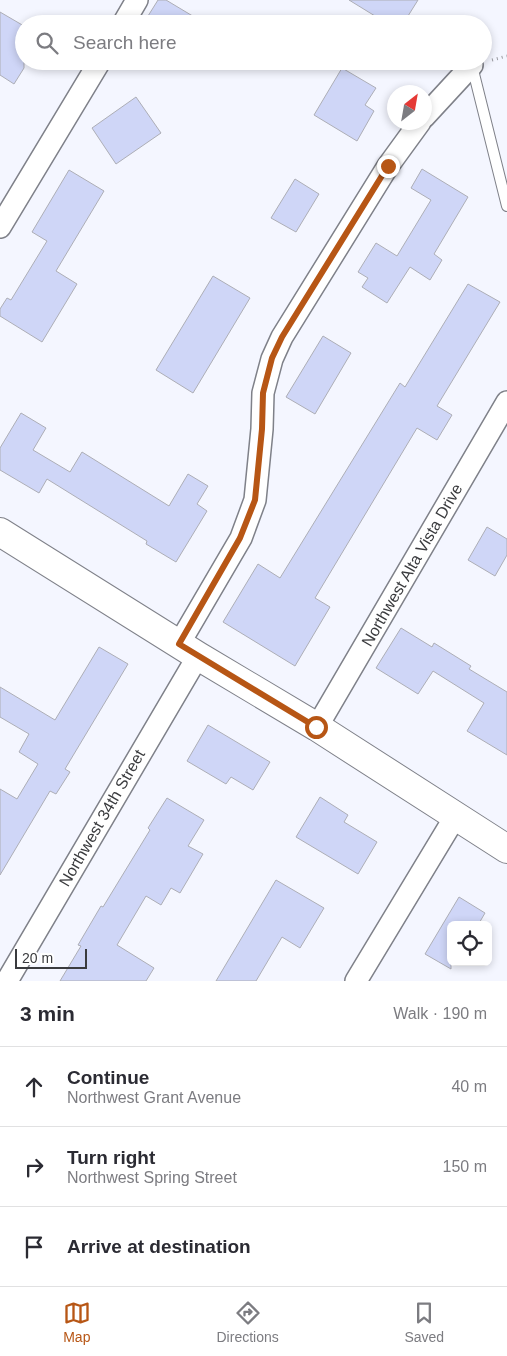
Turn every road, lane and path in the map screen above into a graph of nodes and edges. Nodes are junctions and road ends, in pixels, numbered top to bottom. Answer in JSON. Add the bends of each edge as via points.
{"nodes":[{"id":1,"x":137,"y":0,"type":"edge"},
{"id":2,"x":128,"y":15,"type":"edge"},
{"id":3,"x":95,"y":70,"type":"edge"},
{"id":4,"x":467,"y":70,"type":"edge"},
{"id":5,"x":473,"y":70,"type":"edge"},
{"id":6,"x":432,"y":108,"type":"edge"},
{"id":7,"x":414,"y":130,"type":"edge"},
{"id":8,"x":507,"y":206,"type":"edge"},
{"id":9,"x":0,"y":227,"type":"edge"},
{"id":10,"x":507,"y":402,"type":"edge"},
{"id":11,"x":0,"y":532,"type":"edge"},
{"id":12,"x":189,"y":650,"type":"junction"},
{"id":13,"x":316,"y":727,"type":"junction"},
{"id":14,"x":455,"y":816,"type":"junction"},
{"id":15,"x":507,"y":848,"type":"edge"},
{"id":16,"x":6,"y":981,"type":"edge"},
{"id":17,"x":356,"y":981,"type":"edge"}],
"edges":[{"from":1,"to":2,"type":"street"},
{"from":3,"to":9,"type":"street"},
{"from":4,"to":6,"type":"street"},
{"from":5,"to":8,"type":"lane"},
{"from":7,"to":12,"type":"street","name":"Northwest 34th Street","via":[[388,166],[272,358],[263,393],[255,500]]},
{"from":10,"to":13,"type":"street","name":"Northwest Alta Vista Drive"},
{"from":11,"to":12,"type":"street"},
{"from":12,"to":13,"type":"street"},
{"from":12,"to":16,"type":"street","name":"Northwest 34th Street"},
{"from":13,"to":14,"type":"street"},
{"from":14,"to":15,"type":"street"},
{"from":14,"to":17,"type":"street"}]}
